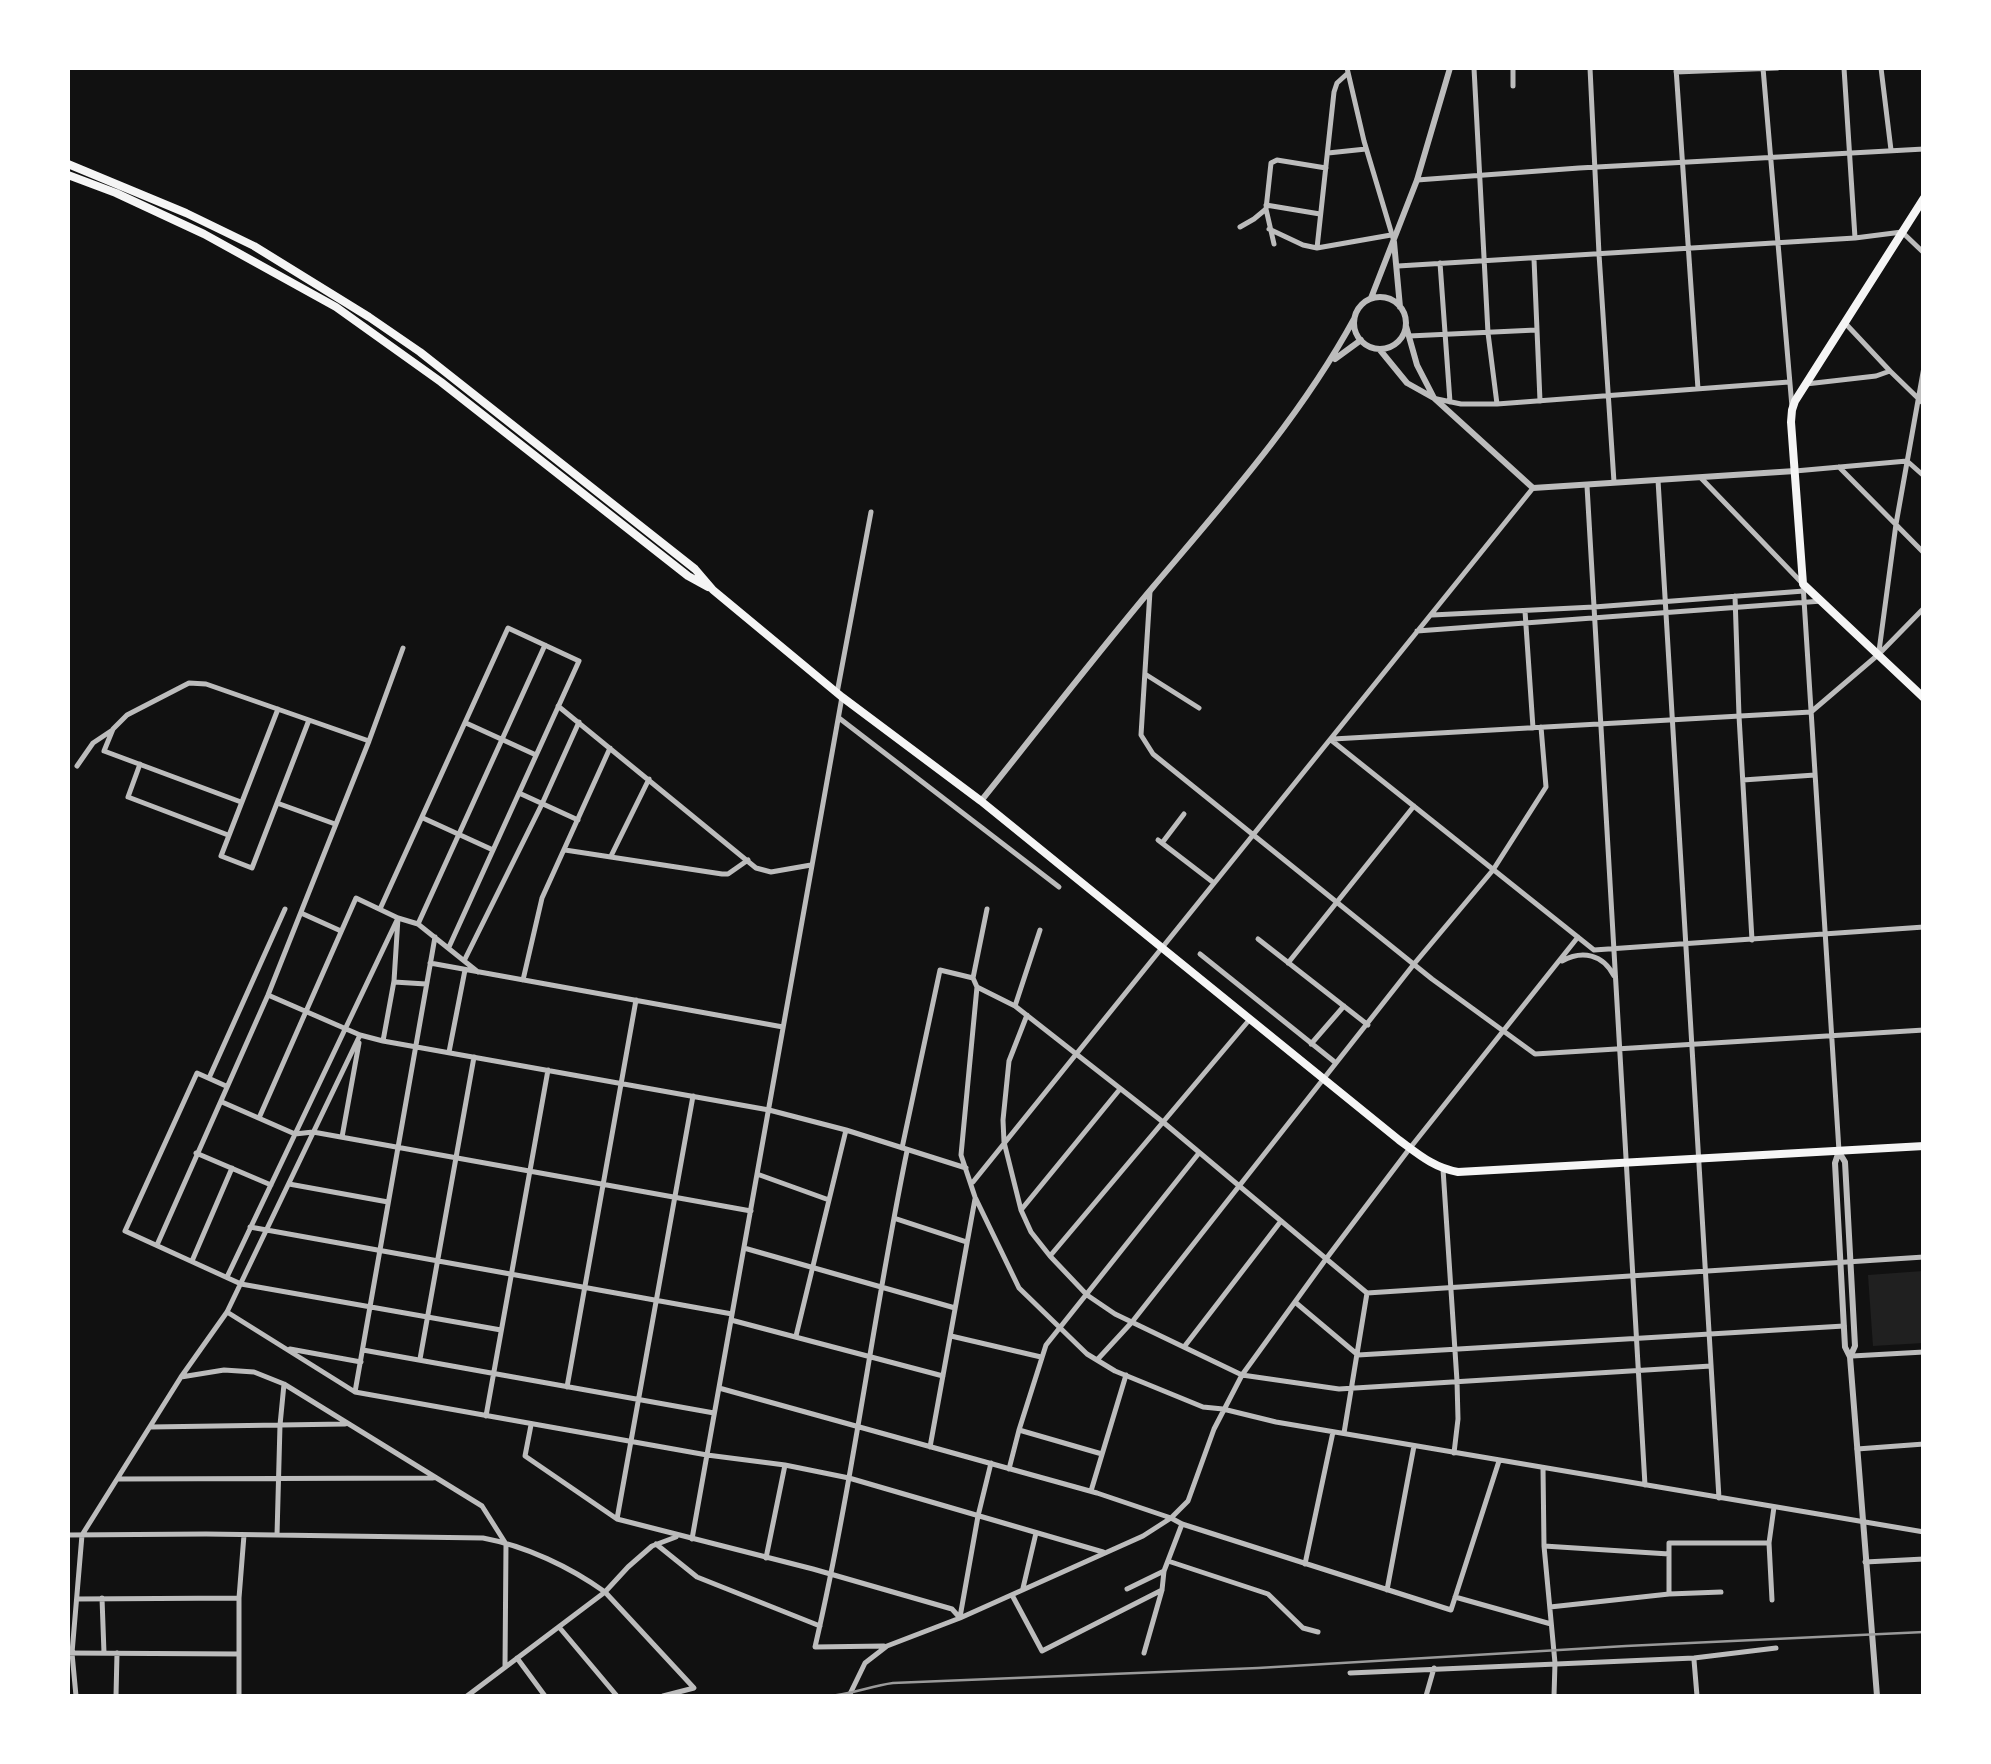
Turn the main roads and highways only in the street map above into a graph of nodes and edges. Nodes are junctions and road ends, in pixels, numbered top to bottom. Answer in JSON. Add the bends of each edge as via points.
{"nodes":[{"id":1,"x":68,"y":164,"type":"edge"},
{"id":2,"x":68,"y":175,"type":"edge"},
{"id":3,"x":1924,"y":198,"type":"edge"},
{"id":4,"x":712,"y":590,"type":"junction"},
{"id":5,"x":1924,"y":698,"type":"edge"},
{"id":6,"x":1924,"y":1146,"type":"edge"}],
"edges":[{"from":1,"to":4,"type":"main road","via":[[254,246],[370,316],[695,569]]},
{"from":2,"to":4,"type":"main road","via":[[204,234],[336,307]]},
{"from":3,"to":5,"type":"main road","via":[[1792,410],[1803,587]]},
{"from":4,"to":6,"type":"main road","via":[[1443,1169]]}]}
